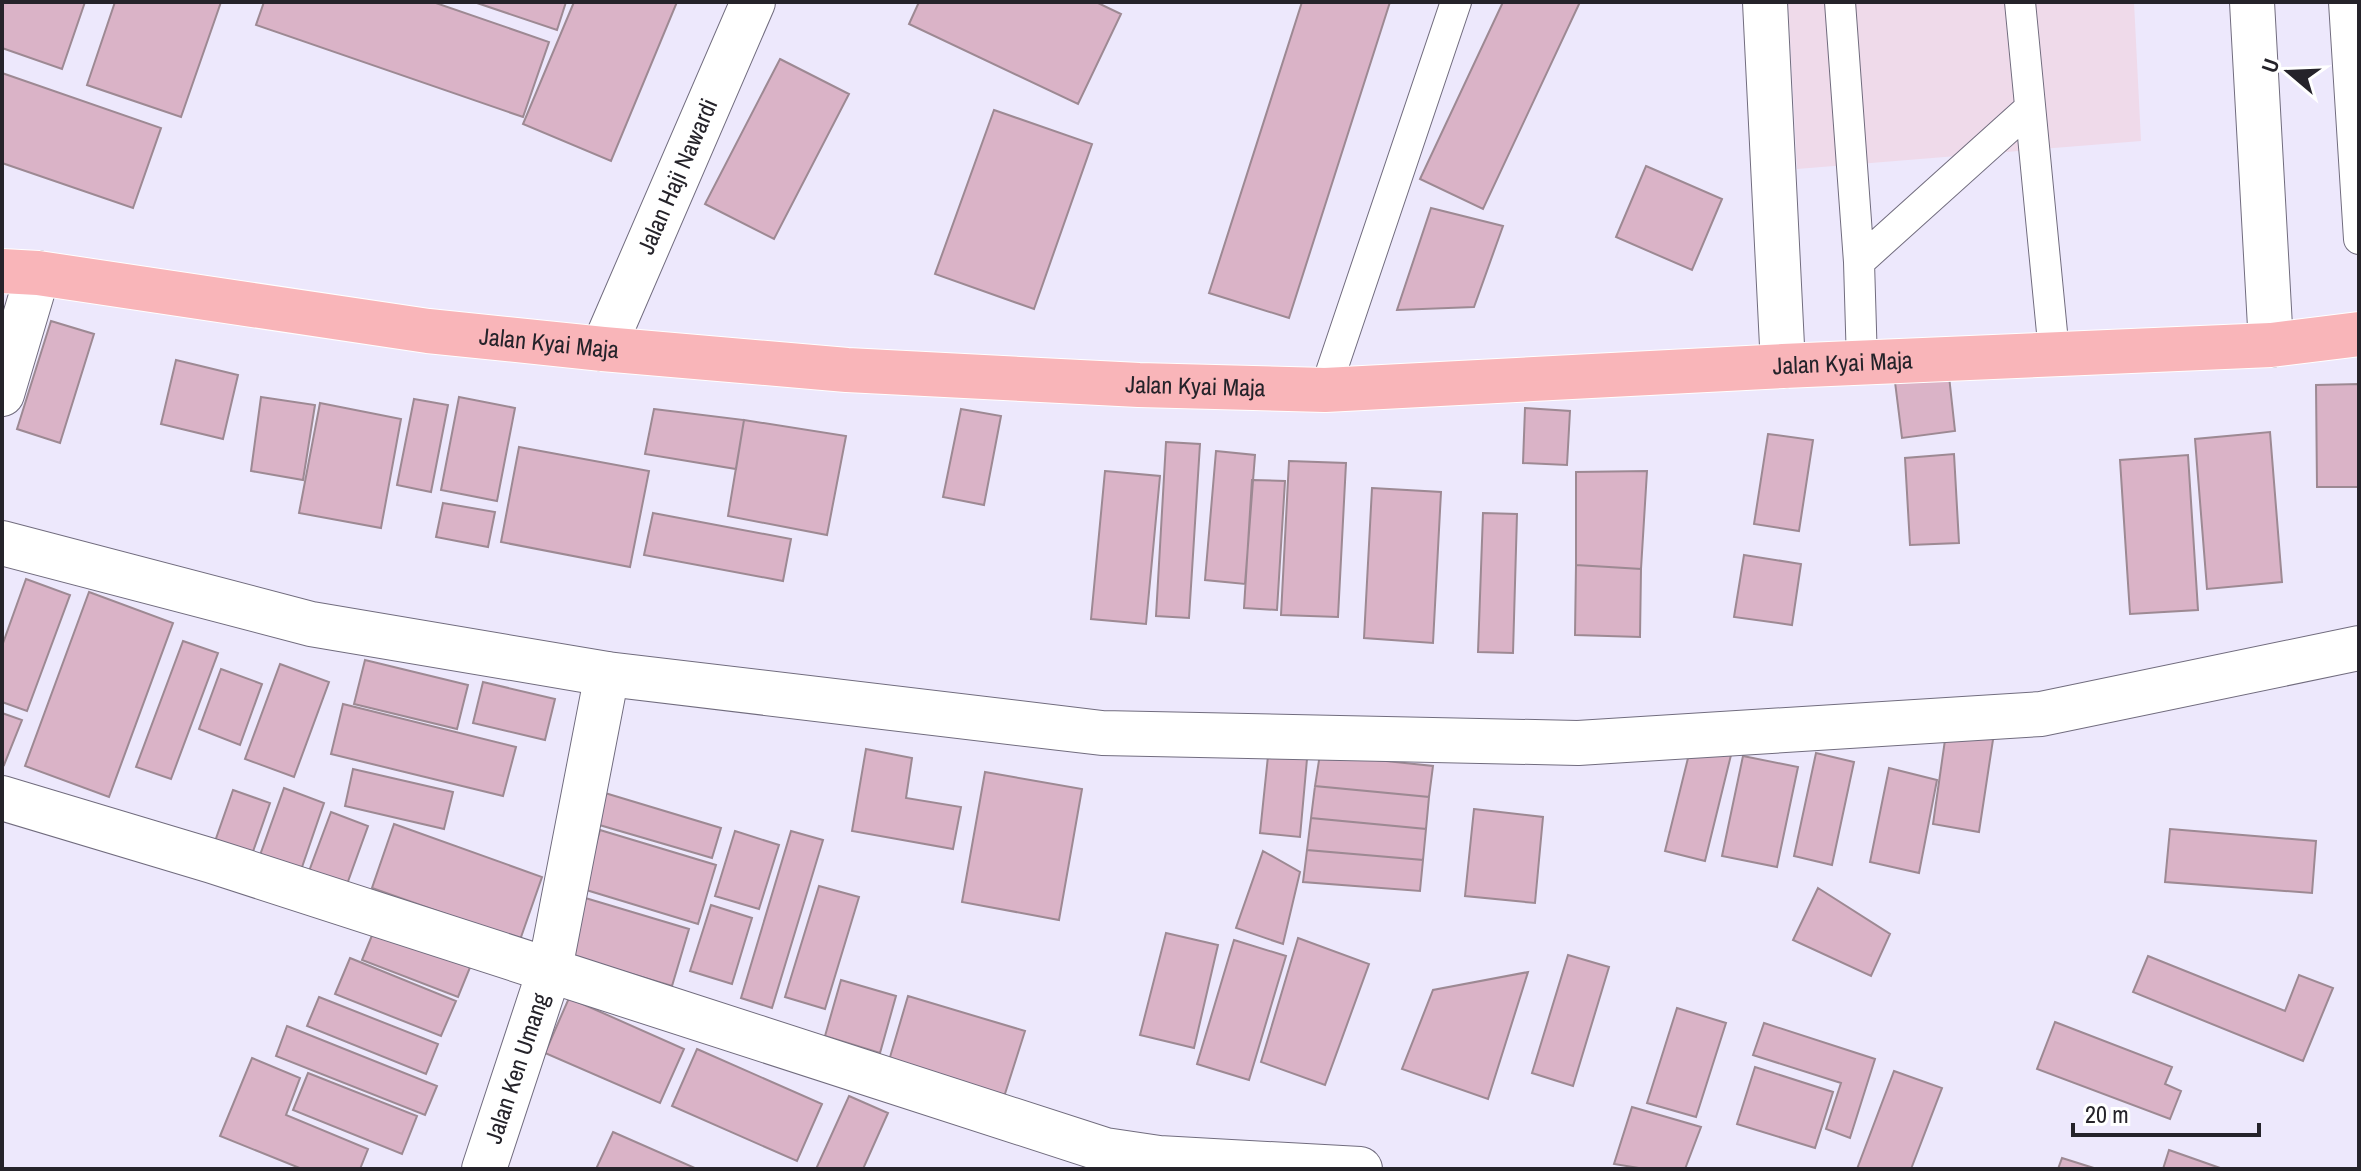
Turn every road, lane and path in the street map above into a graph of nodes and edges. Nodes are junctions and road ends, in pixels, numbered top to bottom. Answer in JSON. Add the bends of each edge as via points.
{"nodes":[{"id":1,"x":753,"y":2,"type":"edge"},
{"id":2,"x":1456,"y":2,"type":"edge"},
{"id":3,"x":1765,"y":2,"type":"edge"},
{"id":4,"x":1840,"y":2,"type":"edge"},
{"id":5,"x":2020,"y":2,"type":"edge"},
{"id":6,"x":2252,"y":2,"type":"edge"},
{"id":7,"x":2344,"y":2,"type":"edge"},
{"id":8,"x":2029,"y":109,"type":"junction"},
{"id":9,"x":2359,"y":239,"type":"edge"},
{"id":10,"x":1859,"y":262,"type":"junction"},
{"id":11,"x":23,"y":283,"type":"edge"},
{"id":12,"x":2346,"y":335,"type":"edge"},
{"id":13,"x":2281,"y":344,"type":"junction"},
{"id":14,"x":603,"y":349,"type":"junction"},
{"id":15,"x":2054,"y":353,"type":"junction"},
{"id":16,"x":1862,"y":363,"type":"junction"},
{"id":17,"x":1783,"y":366,"type":"junction"},
{"id":18,"x":1325,"y":390,"type":"junction"},
{"id":19,"x":2,"y":394,"type":"edge"},
{"id":20,"x":2,"y":543,"type":"edge"},
{"id":21,"x":2359,"y":648,"type":"edge"},
{"id":22,"x":607,"y":674,"type":"junction"},
{"id":23,"x":2,"y":798,"type":"edge"},
{"id":24,"x":550,"y":969,"type":"junction"},
{"id":25,"x":1157,"y":1164,"type":"edge"},
{"id":26,"x":484,"y":1169,"type":"edge"},
{"id":27,"x":1360,"y":1169,"type":"edge"}],
"edges":[{"from":1,"to":14,"type":"street","name":"Jalan Haji Nawardi"},
{"from":2,"to":18,"type":"lane"},
{"from":3,"to":17,"type":"street"},
{"from":4,"to":10,"type":"lane"},
{"from":5,"to":8,"type":"lane"},
{"from":6,"to":13,"type":"street"},
{"from":7,"to":9,"type":"lane"},
{"from":8,"to":10,"type":"lane"},
{"from":8,"to":15,"type":"lane"},
{"from":10,"to":16,"type":"lane"},
{"from":11,"to":14,"type":"main road","name":"Jalan Kyai Maja"},
{"from":11,"to":19,"type":"street"},
{"from":12,"to":13,"type":"main road","name":"Jalan Kyai Maja"},
{"from":13,"to":15,"type":"main road","name":"Jalan Kyai Maja"},
{"from":14,"to":18,"type":"main road","name":"Jalan Kyai Maja","via":[[847,370]]},
{"from":15,"to":16,"type":"main road","name":"Jalan Kyai Maja"},
{"from":16,"to":17,"type":"main road","name":"Jalan Kyai Maja"},
{"from":17,"to":18,"type":"main road","name":"Jalan Kyai Maja"},
{"from":20,"to":22,"type":"street","via":[[311,624]]},
{"from":21,"to":22,"type":"street","via":[[2041,714],[1578,743],[1102,733]]},
{"from":22,"to":24,"type":"street","name":"Jalan Ken Umang"},
{"from":23,"to":24,"type":"street"},
{"from":24,"to":25,"type":"street"},
{"from":24,"to":26,"type":"street","name":"Jalan Ken Umang"},
{"from":25,"to":27,"type":"street"}]}
